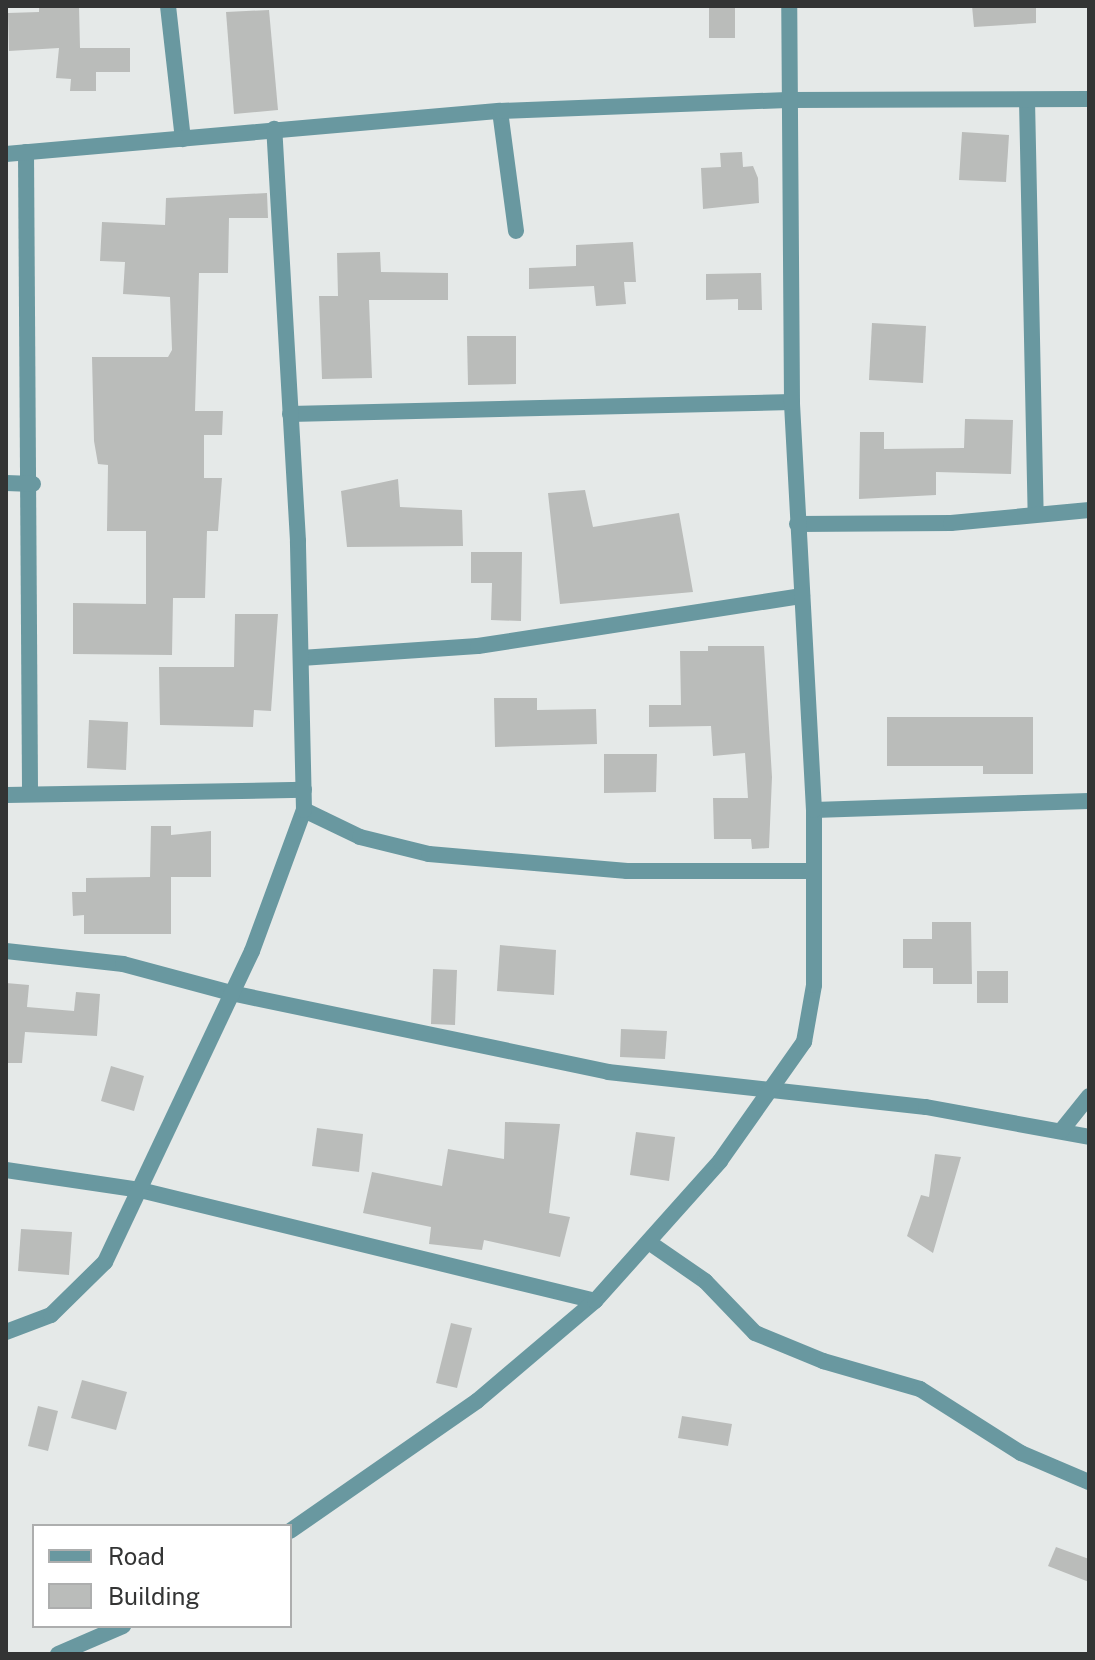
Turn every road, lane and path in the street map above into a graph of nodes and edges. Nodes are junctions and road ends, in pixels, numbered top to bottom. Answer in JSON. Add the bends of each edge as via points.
{"nodes":[{"id":1,"x":168,"y":6,"type":"edge"},
{"id":2,"x":789,"y":6,"type":"edge"},
{"id":3,"x":1089,"y":99,"type":"edge"},
{"id":4,"x":788,"y":100,"type":"junction"},
{"id":5,"x":1027,"y":100,"type":"junction"},
{"id":6,"x":500,"y":111,"type":"junction"},
{"id":7,"x":274,"y":129,"type":"junction"},
{"id":8,"x":183,"y":139,"type":"junction"},
{"id":9,"x":26,"y":152,"type":"junction"},
{"id":10,"x":6,"y":154,"type":"edge"},
{"id":11,"x":516,"y":231,"type":"dead end"},
{"id":12,"x":792,"y":402,"type":"junction"},
{"id":13,"x":290,"y":414,"type":"junction"},
{"id":14,"x":6,"y":483,"type":"edge"},
{"id":15,"x":33,"y":484,"type":"junction"},
{"id":16,"x":1089,"y":510,"type":"edge"},
{"id":17,"x":1036,"y":514,"type":"junction"},
{"id":18,"x":797,"y":524,"type":"junction"},
{"id":19,"x":802,"y":596,"type":"junction"},
{"id":20,"x":301,"y":658,"type":"junction"},
{"id":21,"x":304,"y":790,"type":"junction"},
{"id":22,"x":30,"y":794,"type":"junction"},
{"id":23,"x":6,"y":795,"type":"edge"},
{"id":24,"x":1089,"y":801,"type":"edge"},
{"id":25,"x":304,"y":810,"type":"junction"},
{"id":26,"x":814,"y":810,"type":"junction"},
{"id":27,"x":813,"y":871,"type":"junction"},
{"id":28,"x":6,"y":951,"type":"edge"},
{"id":29,"x":231,"y":993,"type":"junction"},
{"id":30,"x":773,"y":1092,"type":"junction"},
{"id":31,"x":1089,"y":1096,"type":"edge"},
{"id":32,"x":1061,"y":1131,"type":"junction"},
{"id":33,"x":1089,"y":1137,"type":"edge"},
{"id":34,"x":6,"y":1170,"type":"edge"},
{"id":35,"x":140,"y":1190,"type":"junction"},
{"id":36,"x":650,"y":1243,"type":"junction"},
{"id":37,"x":595,"y":1301,"type":"junction"},
{"id":38,"x":6,"y":1332,"type":"edge"},
{"id":39,"x":1089,"y":1482,"type":"edge"},
{"id":40,"x":292,"y":1530,"type":"edge"},
{"id":41,"x":118,"y":1628,"type":"edge"},
{"id":42,"x":58,"y":1654,"type":"edge"}],
"edges":[{"from":1,"to":8,"type":"street"},
{"from":2,"to":4,"type":"street"},
{"from":3,"to":5,"type":"street"},
{"from":4,"to":5,"type":"street"},
{"from":4,"to":6,"type":"street"},
{"from":4,"to":12,"type":"street"},
{"from":5,"to":17,"type":"street"},
{"from":6,"to":7,"type":"street"},
{"from":6,"to":11,"type":"street"},
{"from":7,"to":8,"type":"street"},
{"from":7,"to":13,"type":"street"},
{"from":8,"to":9,"type":"street"},
{"from":9,"to":10,"type":"street"},
{"from":9,"to":15,"type":"street"},
{"from":12,"to":13,"type":"street"},
{"from":12,"to":18,"type":"street"},
{"from":13,"to":20,"type":"street"},
{"from":14,"to":15,"type":"street"},
{"from":15,"to":22,"type":"street"},
{"from":16,"to":17,"type":"street"},
{"from":17,"to":18,"type":"street","via":[[951,523]]},
{"from":18,"to":19,"type":"street"},
{"from":19,"to":20,"type":"street","via":[[478,646]]},
{"from":19,"to":26,"type":"street"},
{"from":20,"to":21,"type":"street"},
{"from":21,"to":22,"type":"street"},
{"from":21,"to":25,"type":"street"},
{"from":22,"to":23,"type":"street"},
{"from":24,"to":26,"type":"street"},
{"from":25,"to":27,"type":"street","via":[[360,837],[429,854],[627,871]]},
{"from":25,"to":29,"type":"street","via":[[288,862]]},
{"from":26,"to":27,"type":"street"},
{"from":27,"to":30,"type":"street","via":[[810,1016],[804,1042]]},
{"from":28,"to":29,"type":"street","via":[[123,964]]},
{"from":29,"to":30,"type":"street","via":[[608,1072]]},
{"from":29,"to":35,"type":"street"},
{"from":30,"to":32,"type":"street","via":[[926,1107]]},
{"from":30,"to":36,"type":"street"},
{"from":31,"to":32,"type":"street"},
{"from":32,"to":33,"type":"street"},
{"from":34,"to":35,"type":"street"},
{"from":35,"to":37,"type":"street"},
{"from":35,"to":38,"type":"street","via":[[105,1262],[78,1292],[51,1315]]},
{"from":36,"to":37,"type":"street"},
{"from":36,"to":39,"type":"street","via":[[705,1281],[755,1333],[823,1361],[920,1389],[1021,1453]]},
{"from":37,"to":40,"type":"street","via":[[477,1401]]},
{"from":41,"to":42,"type":"street"}]}
